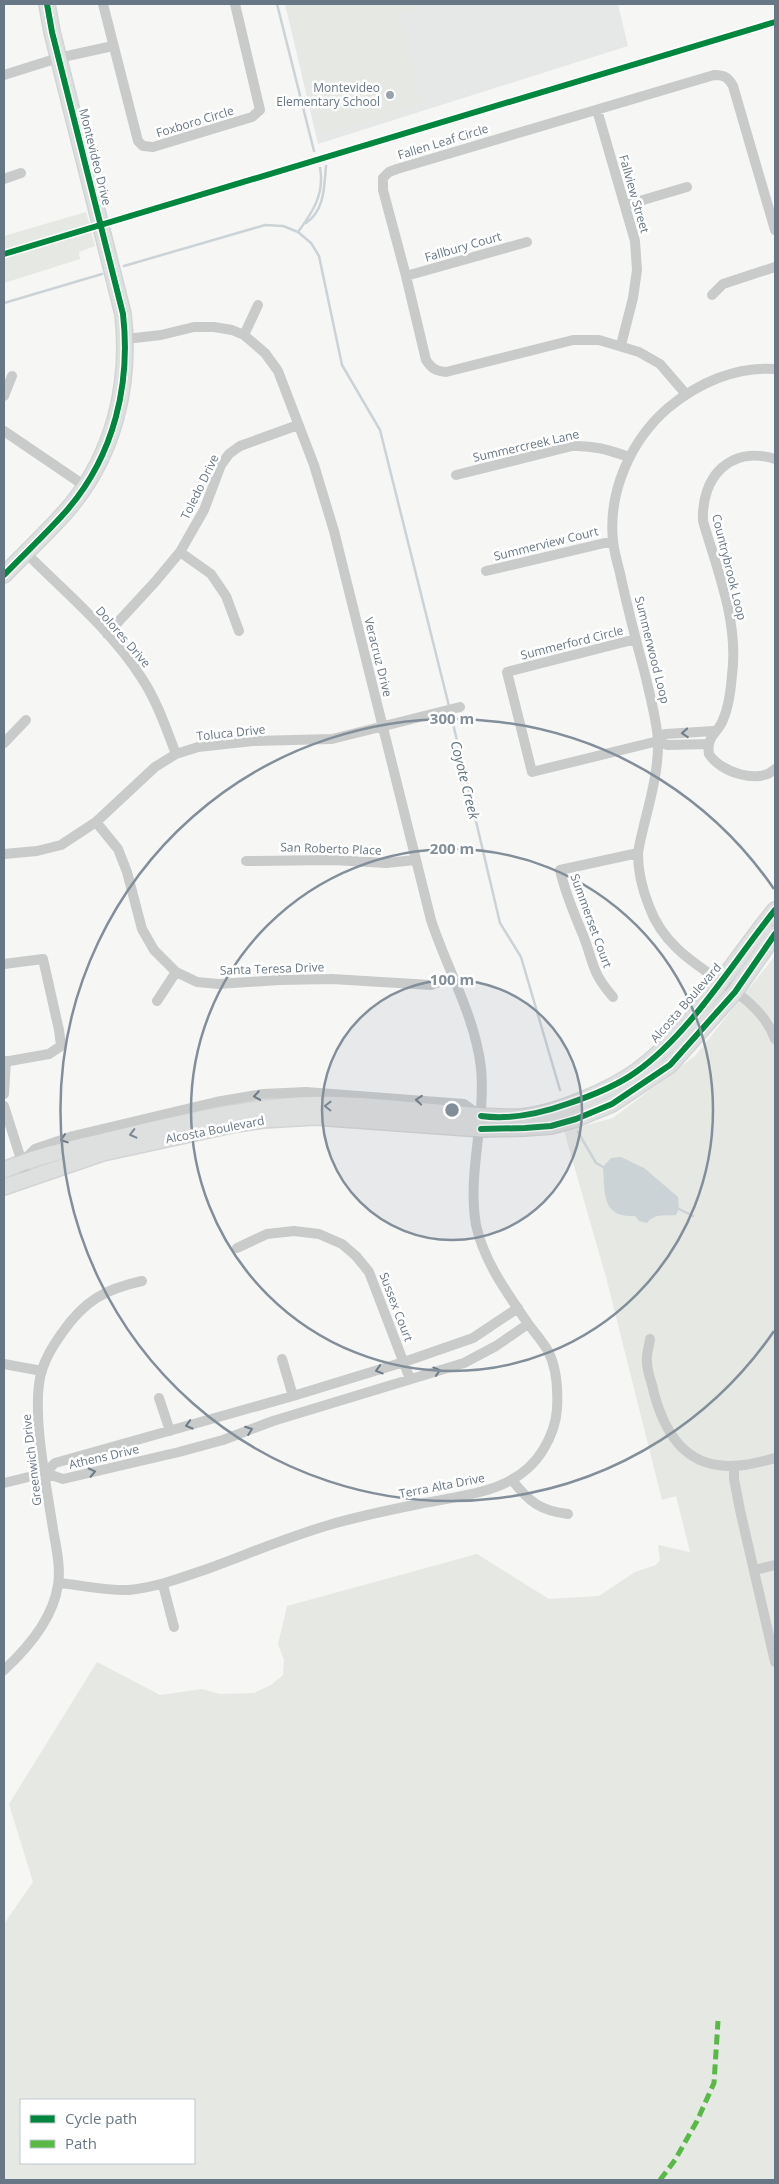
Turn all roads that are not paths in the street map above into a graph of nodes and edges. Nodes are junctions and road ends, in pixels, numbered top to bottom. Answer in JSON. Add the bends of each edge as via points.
{"nodes":[{"id":1,"x":47,"y":4,"type":"edge"},
{"id":2,"x":103,"y":4,"type":"edge"},
{"id":3,"x":234,"y":4,"type":"edge"},
{"id":4,"x":113,"y":46,"type":"junction"},
{"id":5,"x":58,"y":58,"type":"junction"},
{"id":6,"x":4,"y":74,"type":"edge"},
{"id":7,"x":597,"y":110,"type":"junction"},
{"id":8,"x":21,"y":173,"type":"dead end"},
{"id":9,"x":4,"y":179,"type":"edge"},
{"id":10,"x":687,"y":187,"type":"dead end"},
{"id":11,"x":626,"y":205,"type":"junction"},
{"id":12,"x":775,"y":230,"type":"edge"},
{"id":13,"x":527,"y":242,"type":"dead end"},
{"id":14,"x":775,"y":267,"type":"edge"},
{"id":15,"x":406,"y":276,"type":"junction"},
{"id":16,"x":712,"y":295,"type":"dead end"},
{"id":17,"x":258,"y":305,"type":"dead end"},
{"id":18,"x":244,"y":336,"type":"junction"},
{"id":19,"x":126,"y":339,"type":"junction"},
{"id":20,"x":621,"y":345,"type":"junction"},
{"id":21,"x":775,"y":369,"type":"edge"},
{"id":22,"x":12,"y":376,"type":"dead end"},
{"id":23,"x":685,"y":393,"type":"junction"},
{"id":24,"x":4,"y":396,"type":"edge"},
{"id":25,"x":298,"y":425,"type":"junction"},
{"id":26,"x":4,"y":431,"type":"edge"},
{"id":27,"x":629,"y":457,"type":"junction"},
{"id":28,"x":775,"y":459,"type":"edge"},
{"id":29,"x":456,"y":475,"type":"dead end"},
{"id":30,"x":85,"y":486,"type":"junction"},
{"id":31,"x":612,"y":541,"type":"junction"},
{"id":32,"x":180,"y":552,"type":"junction"},
{"id":33,"x":26,"y":553,"type":"junction"},
{"id":34,"x":486,"y":572,"type":"dead end"},
{"id":35,"x":4,"y":574,"type":"edge"},
{"id":36,"x":239,"y":631,"type":"dead end"},
{"id":37,"x":106,"y":634,"type":"junction"},
{"id":38,"x":636,"y":639,"type":"junction"},
{"id":39,"x":460,"y":707,"type":"dead end"},
{"id":40,"x":26,"y":720,"type":"dead end"},
{"id":41,"x":382,"y":726,"type":"junction"},
{"id":42,"x":714,"y":731,"type":"junction"},
{"id":43,"x":658,"y":741,"type":"junction"},
{"id":44,"x":4,"y":743,"type":"edge"},
{"id":45,"x":709,"y":744,"type":"junction"},
{"id":46,"x":176,"y":754,"type":"junction"},
{"id":47,"x":775,"y":769,"type":"edge"},
{"id":48,"x":96,"y":822,"type":"junction"},
{"id":49,"x":638,"y":853,"type":"junction"},
{"id":50,"x":4,"y":854,"type":"edge"},
{"id":51,"x":415,"y":860,"type":"junction"},
{"id":52,"x":246,"y":861,"type":"dead end"},
{"id":53,"x":775,"y":910,"type":"edge"},
{"id":54,"x":775,"y":934,"type":"edge"},
{"id":55,"x":4,"y":964,"type":"edge"},
{"id":56,"x":176,"y":972,"type":"junction"},
{"id":57,"x":452,"y":978,"type":"junction"},
{"id":58,"x":720,"y":982,"type":"junction"},
{"id":59,"x":735,"y":992,"type":"junction"},
{"id":60,"x":613,"y":997,"type":"dead end"},
{"id":61,"x":157,"y":1001,"type":"dead end"},
{"id":62,"x":775,"y":1038,"type":"edge"},
{"id":63,"x":5,"y":1062,"type":"edge"},
{"id":64,"x":4,"y":1094,"type":"edge"},
{"id":65,"x":4,"y":1106,"type":"edge"},
{"id":66,"x":481,"y":1122,"type":"junction"},
{"id":67,"x":21,"y":1162,"type":"junction"},
{"id":68,"x":4,"y":1170,"type":"edge"},
{"id":69,"x":27,"y":1178,"type":"junction"},
{"id":70,"x":4,"y":1187,"type":"edge"},
{"id":71,"x":237,"y":1248,"type":"dead end"},
{"id":72,"x":142,"y":1281,"type":"dead end"},
{"id":73,"x":518,"y":1308,"type":"junction"},
{"id":74,"x":528,"y":1324,"type":"junction"},
{"id":75,"x":650,"y":1339,"type":"dead end"},
{"id":76,"x":282,"y":1359,"type":"dead end"},
{"id":77,"x":404,"y":1362,"type":"junction"},
{"id":78,"x":4,"y":1364,"type":"edge"},
{"id":79,"x":42,"y":1371,"type":"junction"},
{"id":80,"x":410,"y":1379,"type":"junction"},
{"id":81,"x":293,"y":1396,"type":"junction"},
{"id":82,"x":159,"y":1398,"type":"dead end"},
{"id":83,"x":170,"y":1431,"type":"junction"},
{"id":84,"x":775,"y":1458,"type":"edge"},
{"id":85,"x":734,"y":1466,"type":"junction"},
{"id":86,"x":45,"y":1473,"type":"junction"},
{"id":87,"x":512,"y":1480,"type":"junction"},
{"id":88,"x":4,"y":1483,"type":"edge"},
{"id":89,"x":568,"y":1514,"type":"dead end"},
{"id":90,"x":775,"y":1565,"type":"edge"},
{"id":91,"x":755,"y":1570,"type":"junction"},
{"id":92,"x":59,"y":1583,"type":"junction"},
{"id":93,"x":163,"y":1585,"type":"junction"},
{"id":94,"x":174,"y":1627,"type":"dead end"},
{"id":95,"x":775,"y":1662,"type":"edge"},
{"id":96,"x":4,"y":1670,"type":"edge"}],
"edges":[{"from":1,"to":5,"type":"main road","name":"Montevideo Drive"},
{"from":2,"to":4,"type":"street","name":"Foxboro Circle"},
{"from":3,"to":4,"type":"street","name":"Foxboro Circle","via":[[259,99],[260,110],[252,118],[153,147],[143,146],[138,141]]},
{"from":4,"to":5,"type":"street"},
{"from":5,"to":6,"type":"street"},
{"from":5,"to":19,"type":"main road","name":"Montevideo Drive","via":[[119,297]]},
{"from":7,"to":11,"type":"street","name":"Fallview Street"},
{"from":7,"to":12,"type":"street","name":"Fallen Leaf Circle","via":[[714,75],[729,78]]},
{"from":7,"to":15,"type":"street","name":"Fallen Leaf Circle","via":[[389,172],[383,178],[383,190]]},
{"from":8,"to":9,"type":"street"},
{"from":10,"to":11,"type":"street"},
{"from":11,"to":20,"type":"street","name":"Fallview Street","via":[[635,242],[637,270]]},
{"from":13,"to":15,"type":"street","name":"Fallbury Court"},
{"from":14,"to":16,"type":"street","via":[[723,284]]},
{"from":15,"to":20,"type":"street","name":"Fallen Leaf Circle","via":[[426,360],[438,372],[572,340],[599,340]]},
{"from":17,"to":18,"type":"street"},
{"from":18,"to":19,"type":"street","name":"Veracruz Drive","via":[[232,330],[194,327]]},
{"from":18,"to":25,"type":"street","name":"Veracruz Drive","via":[[265,353],[278,371]]},
{"from":19,"to":30,"type":"main road","name":"Montevideo Drive","via":[[120,405],[110,436]]},
{"from":20,"to":23,"type":"street","name":"Fallen Leaf Circle","via":[[660,364]]},
{"from":21,"to":23,"type":"street","name":"Summerwood Loop","via":[[732,374]]},
{"from":22,"to":24,"type":"street"},
{"from":23,"to":27,"type":"street","name":"Summerwood Loop","via":[[659,416]]},
{"from":25,"to":32,"type":"street","name":"Toledo Drive","via":[[240,446],[229,454],[204,510]]},
{"from":25,"to":41,"type":"street","name":"Veracruz Drive","via":[[334,530]]},
{"from":26,"to":30,"type":"street"},
{"from":27,"to":29,"type":"street","name":"Summercreek Lane","via":[[606,448],[572,446]]},
{"from":27,"to":31,"type":"street","name":"Summerwood Loop","via":[[613,507]]},
{"from":28,"to":42,"type":"street","name":"Countrybrook Loop","via":[[763,455],[734,459],[713,476],[702,507],[732,627],[733,672],[729,698],[719,728]]},
{"from":30,"to":33,"type":"main road","name":"Montevideo Drive"},
{"from":31,"to":34,"type":"street","name":"Summerview Court"},
{"from":31,"to":38,"type":"street","name":"Summerwood Loop"},
{"from":32,"to":36,"type":"street","via":[[211,574],[226,596]]},
{"from":32,"to":37,"type":"street","name":"Toledo Drive"},
{"from":33,"to":35,"type":"main road","name":"Montevideo Drive"},
{"from":33,"to":37,"type":"street","name":"Dolores Drive"},
{"from":37,"to":46,"type":"street","name":"Dolores Drive","via":[[141,677]]},
{"from":38,"to":43,"type":"street","name":"Summerwood Loop","via":[[656,718]]},
{"from":38,"to":43,"type":"street","name":"Summerford Circle","via":[[508,672],[532,772]]},
{"from":39,"to":41,"type":"street","name":"Toluca Drive"},
{"from":40,"to":44,"type":"street"},
{"from":41,"to":46,"type":"street","name":"Toluca Drive","via":[[332,739],[254,741]]},
{"from":41,"to":51,"type":"street","name":"Veracruz Drive"},
{"from":42,"to":43,"type":"street","one_way":true,"via":[[666,734]]},
{"from":42,"to":45,"type":"street","name":"Countrybrook Loop"},
{"from":43,"to":45,"type":"street","via":[[667,745]]},
{"from":43,"to":49,"type":"street","name":"Summerwood Loop","via":[[658,765]]},
{"from":45,"to":47,"type":"street","via":[[712,758],[730,771],[756,777],[770,774]]},
{"from":46,"to":48,"type":"street","name":"Toluca Drive","via":[[154,767]]},
{"from":48,"to":50,"type":"street","name":"Toluca Drive","via":[[60,845]]},
{"from":48,"to":56,"type":"street","name":"Santa Teresa Drive","via":[[118,849],[142,929],[154,950]]},
{"from":49,"to":58,"type":"street","name":"Summerwood Loop","via":[[642,886],[649,908],[667,938],[688,960]]},
{"from":49,"to":60,"type":"street","name":"Summerset Court","via":[[560,870],[565,894],[584,937],[592,967]]},
{"from":51,"to":52,"type":"street","name":"San Roberto Place","via":[[386,863]]},
{"from":51,"to":57,"type":"street","name":"Veracruz Drive","via":[[431,920]]},
{"from":53,"to":58,"type":"main road","name":"Alcosta Boulevard"},
{"from":54,"to":59,"type":"main road","name":"Alcosta Boulevard"},
{"from":55,"to":63,"type":"street","via":[[43,959],[61,1046],[49,1054]]},
{"from":56,"to":57,"type":"street","name":"Santa Teresa Drive","via":[[197,982],[218,984],[332,979],[432,985]]},
{"from":56,"to":61,"type":"street"},
{"from":57,"to":66,"type":"street","name":"Veracruz Drive","via":[[476,1038],[481,1070]]},
{"from":58,"to":59,"type":"street","name":"Summerwood Loop"},
{"from":58,"to":66,"type":"main road","name":"Alcosta Boulevard","via":[[669,1044],[636,1072],[596,1094],[524,1116]]},
{"from":59,"to":62,"type":"street","name":"Summerwood Loop","via":[[757,1008],[770,1024]]},
{"from":59,"to":66,"type":"main road","name":"Alcosta Boulevard","via":[[670,1065],[612,1104],[551,1126],[525,1128]]},
{"from":63,"to":64,"type":"street"},
{"from":65,"to":67,"type":"street"},
{"from":66,"to":67,"type":"main road","name":"Alcosta Boulevard","one_way":true,"via":[[350,1106],[302,1105],[242,1111],[167,1126]]},
{"from":66,"to":69,"type":"main road","name":"Alcosta Boulevard","via":[[315,1117],[263,1120],[103,1153]]},
{"from":66,"to":73,"type":"street","name":"Terra Alta Drive","via":[[474,1176],[477,1226],[498,1279]]},
{"from":67,"to":68,"type":"main road","name":"Alcosta Boulevard"},
{"from":67,"to":69,"type":"street"},
{"from":69,"to":70,"type":"main road","name":"Alcosta Boulevard"},
{"from":71,"to":77,"type":"street","name":"Sussex Court","via":[[267,1234],[294,1231],[319,1234],[342,1244],[369,1272]]},
{"from":72,"to":79,"type":"street","name":"Greenwich Drive","via":[[96,1296],[68,1324],[53,1345]]},
{"from":73,"to":74,"type":"street","name":"Terra Alta Drive"},
{"from":73,"to":77,"type":"street","name":"Athens Drive","via":[[473,1338]]},
{"from":80,"to":74,"type":"street","name":"Athens Drive","one_way":true,"via":[[464,1362],[496,1346]]},
{"from":74,"to":87,"type":"street","name":"Terra Alta Drive","via":[[548,1352],[558,1390],[556,1420],[540,1456],[528,1470]]},
{"from":75,"to":85,"type":"street","via":[[647,1362],[661,1418],[671,1436],[699,1459],[716,1465]]},
{"from":76,"to":81,"type":"street"},
{"from":77,"to":80,"type":"street","name":"Sussex Court"},
{"from":77,"to":81,"type":"street","name":"Athens Drive","one_way":true},
{"from":78,"to":79,"type":"street"},
{"from":79,"to":86,"type":"street","name":"Greenwich Drive","via":[[38,1402]]},
{"from":86,"to":80,"type":"street","name":"Athens Drive","one_way":true,"via":[[63,1479],[179,1452]]},
{"from":81,"to":83,"type":"street","name":"Athens Drive","one_way":true},
{"from":82,"to":83,"type":"street"},
{"from":83,"to":86,"type":"street","name":"Athens Drive","via":[[55,1462]]},
{"from":84,"to":85,"type":"street"},
{"from":85,"to":91,"type":"street","via":[[740,1510]]},
{"from":86,"to":88,"type":"street"},
{"from":86,"to":92,"type":"street","name":"Greenwich Drive"},
{"from":87,"to":89,"type":"street","via":[[526,1498],[538,1506]]},
{"from":87,"to":93,"type":"street","name":"Terra Alta Drive","via":[[478,1493],[366,1514],[318,1528]]},
{"from":90,"to":91,"type":"street"},
{"from":91,"to":95,"type":"street"},
{"from":92,"to":93,"type":"street","name":"Terra Alta Drive","via":[[126,1590]]},
{"from":92,"to":96,"type":"street","name":"Greenwich Drive","via":[[51,1611],[34,1638]]},
{"from":93,"to":94,"type":"street"}]}
